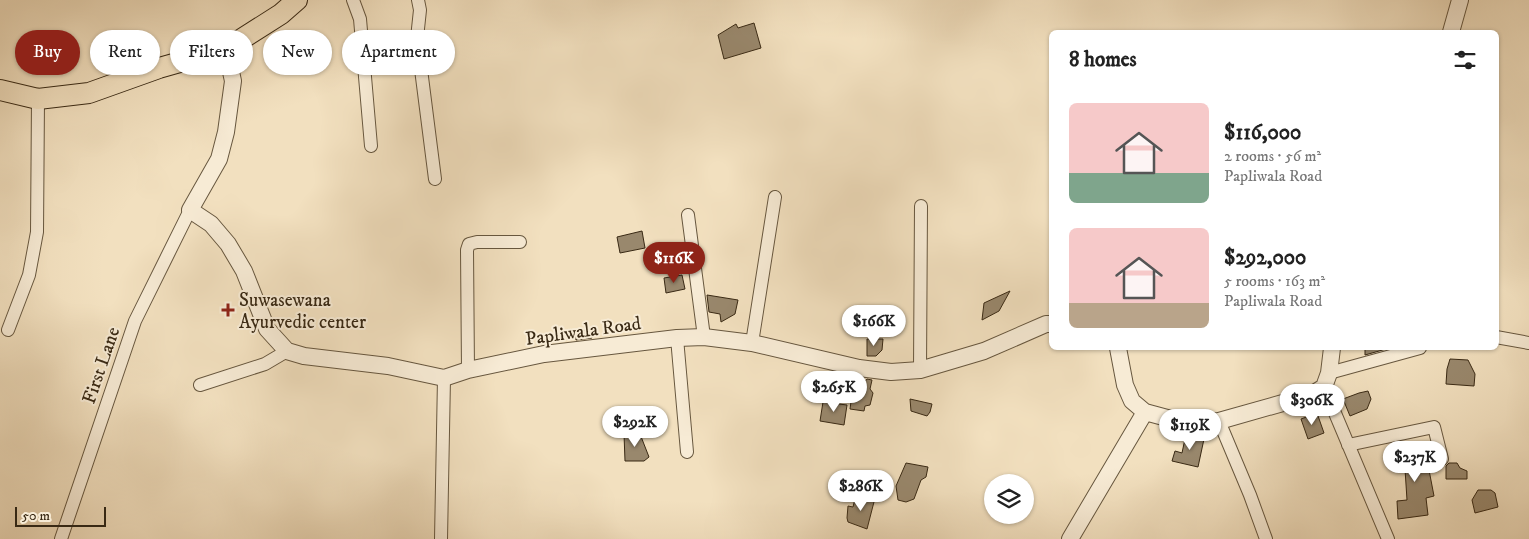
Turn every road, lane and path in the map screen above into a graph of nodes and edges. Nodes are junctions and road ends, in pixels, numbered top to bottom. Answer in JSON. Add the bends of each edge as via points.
{"nodes":[{"id":1,"x":297,"y":0,"type":"edge"},
{"id":2,"x":353,"y":0,"type":"edge"},
{"id":3,"x":418,"y":0,"type":"edge"},
{"id":4,"x":1460,"y":0,"type":"edge"},
{"id":5,"x":1452,"y":30,"type":"edge"},
{"id":6,"x":253,"y":32,"type":"edge"},
{"id":7,"x":170,"y":65,"type":"edge"},
{"id":8,"x":232,"y":75,"type":"edge"},
{"id":9,"x":0,"y":90,"type":"edge"},
{"id":10,"x":38,"y":99,"type":"junction"},
{"id":11,"x":371,"y":146,"type":"dead end"},
{"id":12,"x":435,"y":179,"type":"dead end"},
{"id":13,"x":775,"y":197,"type":"dead end"},
{"id":14,"x":921,"y":206,"type":"dead end"},
{"id":15,"x":190,"y":210,"type":"junction"},
{"id":16,"x":688,"y":216,"type":"dead end"},
{"id":17,"x":520,"y":242,"type":"dead end"},
{"id":18,"x":1049,"y":324,"type":"edge"},
{"id":19,"x":8,"y":330,"type":"dead end"},
{"id":20,"x":704,"y":337,"type":"junction"},
{"id":21,"x":677,"y":338,"type":"junction"},
{"id":22,"x":1499,"y":338,"type":"edge"},
{"id":23,"x":752,"y":343,"type":"junction"},
{"id":24,"x":1529,"y":343,"type":"edge"},
{"id":25,"x":1118,"y":350,"type":"edge"},
{"id":26,"x":1332,"y":350,"type":"edge"},
{"id":27,"x":1414,"y":350,"type":"edge"},
{"id":28,"x":287,"y":351,"type":"junction"},
{"id":29,"x":468,"y":370,"type":"junction"},
{"id":30,"x":920,"y":370,"type":"junction"},
{"id":31,"x":444,"y":378,"type":"junction"},
{"id":32,"x":1327,"y":380,"type":"junction"},
{"id":33,"x":200,"y":385,"type":"dead end"},
{"id":34,"x":1145,"y":412,"type":"junction"},
{"id":35,"x":1219,"y":421,"type":"junction"},
{"id":36,"x":1348,"y":445,"type":"junction"},
{"id":37,"x":687,"y":452,"type":"dead end"},
{"id":38,"x":1442,"y":459,"type":"dead end"},
{"id":39,"x":61,"y":539,"type":"edge"},
{"id":40,"x":441,"y":539,"type":"edge"},
{"id":41,"x":1070,"y":539,"type":"edge"},
{"id":42,"x":1266,"y":539,"type":"edge"},
{"id":43,"x":1388,"y":539,"type":"edge"}],
"edges":[{"from":1,"to":6,"type":"main road"},
{"from":2,"to":11,"type":"street","via":[[360,18]]},
{"from":3,"to":12,"type":"street","via":[[418,38]]},
{"from":4,"to":5,"type":"street"},
{"from":7,"to":10,"type":"main road","via":[[89,93]]},
{"from":8,"to":15,"type":"street","via":[[226,132],[219,159]]},
{"from":9,"to":10,"type":"main road"},
{"from":10,"to":19,"type":"street","via":[[37,232],[29,275]]},
{"from":13,"to":23,"type":"street"},
{"from":14,"to":30,"type":"street"},
{"from":15,"to":28,"type":"street","via":[[210,224],[228,244],[244,271],[267,329]]},
{"from":15,"to":39,"type":"street","name":"First Lane","via":[[135,321]]},
{"from":16,"to":20,"type":"street"},
{"from":17,"to":29,"type":"street","via":[[469,244]]},
{"from":18,"to":30,"type":"street","name":"Papliwala Road","via":[[984,351]]},
{"from":20,"to":21,"type":"street","name":"Papliwala Road"},
{"from":20,"to":23,"type":"street","name":"Papliwala Road"},
{"from":21,"to":29,"type":"street","name":"Papliwala Road","via":[[544,354]]},
{"from":21,"to":37,"type":"street"},
{"from":22,"to":24,"type":"street"},
{"from":23,"to":30,"type":"street","name":"Papliwala Road","via":[[859,368],[891,372]]},
{"from":25,"to":34,"type":"street","via":[[1125,385],[1132,401]]},
{"from":26,"to":32,"type":"street"},
{"from":27,"to":32,"type":"street"},
{"from":28,"to":31,"type":"street"},
{"from":28,"to":33,"type":"street","via":[[265,364]]},
{"from":29,"to":31,"type":"street","name":"Papliwala Road"},
{"from":31,"to":40,"type":"street"},
{"from":32,"to":35,"type":"street","via":[[1311,394]]},
{"from":32,"to":36,"type":"street"},
{"from":34,"to":35,"type":"street","via":[[1182,422]]},
{"from":34,"to":41,"type":"street"},
{"from":35,"to":42,"type":"street"},
{"from":36,"to":38,"type":"street","via":[[1434,426]]},
{"from":36,"to":43,"type":"street"}]}
